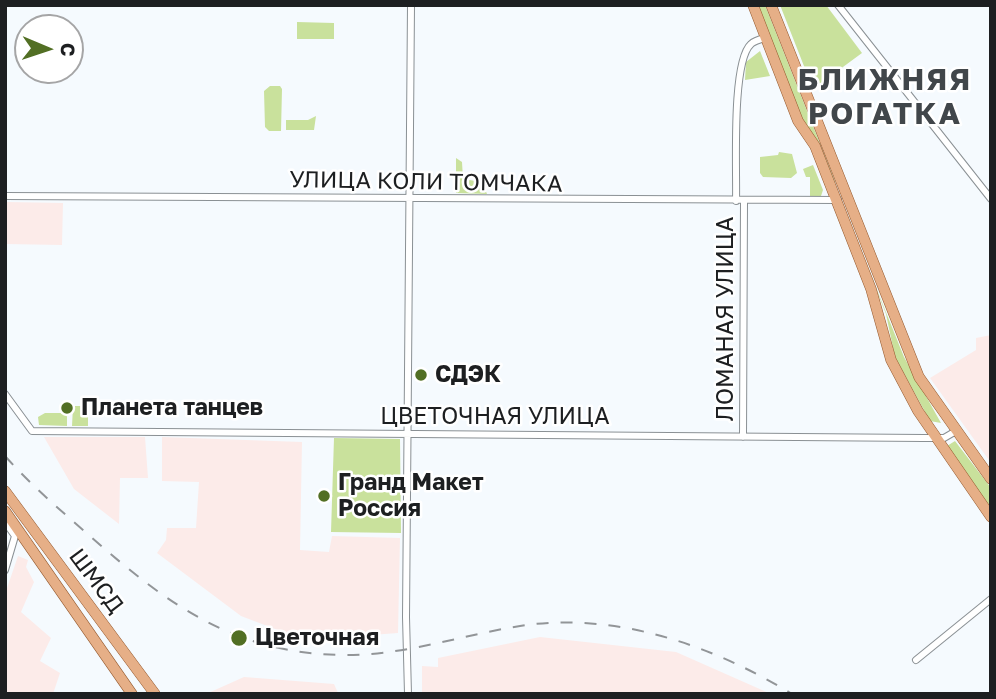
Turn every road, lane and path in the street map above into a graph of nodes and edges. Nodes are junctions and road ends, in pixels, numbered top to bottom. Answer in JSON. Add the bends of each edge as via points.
{"nodes":[{"id":1,"x":411,"y":5,"type":"edge"},
{"id":2,"x":752,"y":5,"type":"edge"},
{"id":3,"x":771,"y":5,"type":"edge"},
{"id":4,"x":838,"y":5,"type":"edge"},
{"id":5,"x":765,"y":37,"type":"junction"},
{"id":6,"x":5,"y":196,"type":"edge"},
{"id":7,"x":841,"y":199,"type":"junction"},
{"id":8,"x":991,"y":199,"type":"edge"},
{"id":9,"x":410,"y":200,"type":"junction"},
{"id":10,"x":740,"y":201,"type":"junction"},
{"id":11,"x":5,"y":394,"type":"edge"},
{"id":12,"x":956,"y":432,"type":"junction"},
{"id":13,"x":408,"y":434,"type":"junction"},
{"id":14,"x":743,"y":437,"type":"junction"},
{"id":15,"x":935,"y":438,"type":"junction"},
{"id":16,"x":991,"y":479,"type":"edge"},
{"id":17,"x":5,"y":491,"type":"edge"},
{"id":18,"x":5,"y":511,"type":"edge"},
{"id":19,"x":991,"y":517,"type":"edge"},
{"id":20,"x":5,"y":522,"type":"edge"},
{"id":21,"x":5,"y":570,"type":"edge"},
{"id":22,"x":991,"y":599,"type":"edge"},
{"id":23,"x":916,"y":660,"type":"dead end"},
{"id":24,"x":132,"y":694,"type":"edge"},
{"id":25,"x":155,"y":694,"type":"edge"},
{"id":26,"x":408,"y":694,"type":"edge"}],
"edges":[{"from":1,"to":9,"type":"street"},
{"from":2,"to":5,"type":"main road"},
{"from":3,"to":7,"type":"main road"},
{"from":4,"to":8,"type":"street"},
{"from":5,"to":7,"type":"main road","via":[[798,121]]},
{"from":5,"to":10,"type":"street","name":"ЛОМАНАЯ УЛИЦА","via":[[747,49],[737,82]]},
{"from":6,"to":9,"type":"street","name":"УЛИЦА КОЛИ ТОМЧАКА"},
{"from":7,"to":10,"type":"street","name":"УЛИЦА КОЛИ ТОМЧАКА"},
{"from":7,"to":12,"type":"main road","via":[[919,377]]},
{"from":7,"to":15,"type":"main road","via":[[891,360]]},
{"from":9,"to":10,"type":"street","name":"УЛИЦА КОЛИ ТОМЧАКА"},
{"from":9,"to":13,"type":"street"},
{"from":10,"to":14,"type":"street","name":"ЛОМАНАЯ УЛИЦА"},
{"from":11,"to":13,"type":"street","name":"ЦВЕТОЧНАЯ УЛИЦА","via":[[32,431]]},
{"from":12,"to":15,"type":"street","name":"ЦВЕТОЧНАЯ УЛИЦА"},
{"from":12,"to":16,"type":"main road"},
{"from":13,"to":14,"type":"street","name":"ЦВЕТОЧНАЯ УЛИЦА"},
{"from":13,"to":26,"type":"street"},
{"from":14,"to":15,"type":"street","name":"ЦВЕТОЧНАЯ УЛИЦА"},
{"from":15,"to":19,"type":"main road"},
{"from":17,"to":25,"type":"main road","name":"ШМСД"},
{"from":18,"to":24,"type":"main road","name":"ШМСД"},
{"from":20,"to":21,"type":"street","via":[[15,536]]},
{"from":22,"to":23,"type":"street"}]}
